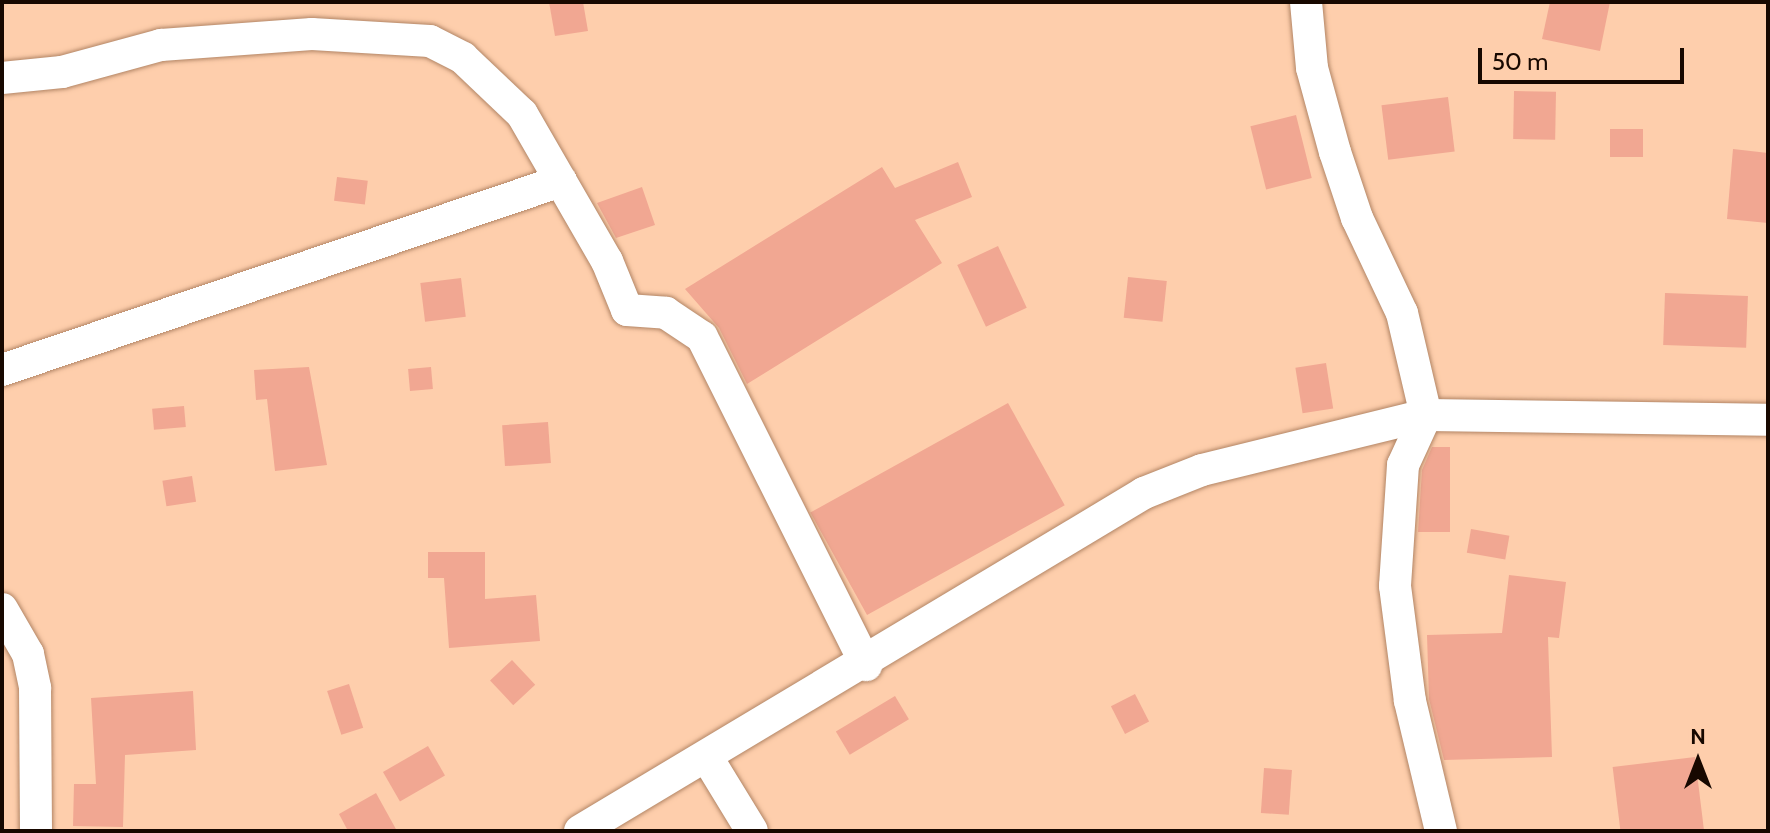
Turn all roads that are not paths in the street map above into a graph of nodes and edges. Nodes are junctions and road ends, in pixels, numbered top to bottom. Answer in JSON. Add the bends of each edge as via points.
{"nodes":[{"id":1,"x":1306,"y":2,"type":"edge"},
{"id":2,"x":2,"y":78,"type":"edge"},
{"id":3,"x":561,"y":181,"type":"junction"},
{"id":4,"x":2,"y":370,"type":"edge"},
{"id":5,"x":1426,"y":415,"type":"junction"},
{"id":6,"x":1768,"y":420,"type":"edge"},
{"id":7,"x":2,"y":609,"type":"edge"},
{"id":8,"x":866,"y":665,"type":"junction"},
{"id":9,"x":708,"y":759,"type":"junction"},
{"id":10,"x":36,"y":831,"type":"edge"},
{"id":11,"x":580,"y":831,"type":"edge"},
{"id":12,"x":752,"y":831,"type":"edge"},
{"id":13,"x":1441,"y":831,"type":"edge"}],
"edges":[{"from":1,"to":5,"type":"street","via":[[1312,68],[1335,152],[1357,218],[1402,313]]},
{"from":2,"to":3,"type":"street","via":[[62,72],[161,45],[312,34],[430,41],[492,79],[522,114]]},
{"from":3,"to":4,"type":"street"},
{"from":3,"to":8,"type":"street","via":[[627,310],[666,313],[702,337]]},
{"from":5,"to":6,"type":"street"},
{"from":5,"to":8,"type":"street","via":[[1254,454],[1172,480]]},
{"from":5,"to":13,"type":"street","via":[[1403,465],[1395,586],[1410,701]]},
{"from":7,"to":10,"type":"street","via":[[28,654],[35,688]]},
{"from":8,"to":9,"type":"street"},
{"from":9,"to":11,"type":"street"},
{"from":9,"to":12,"type":"street"}]}
